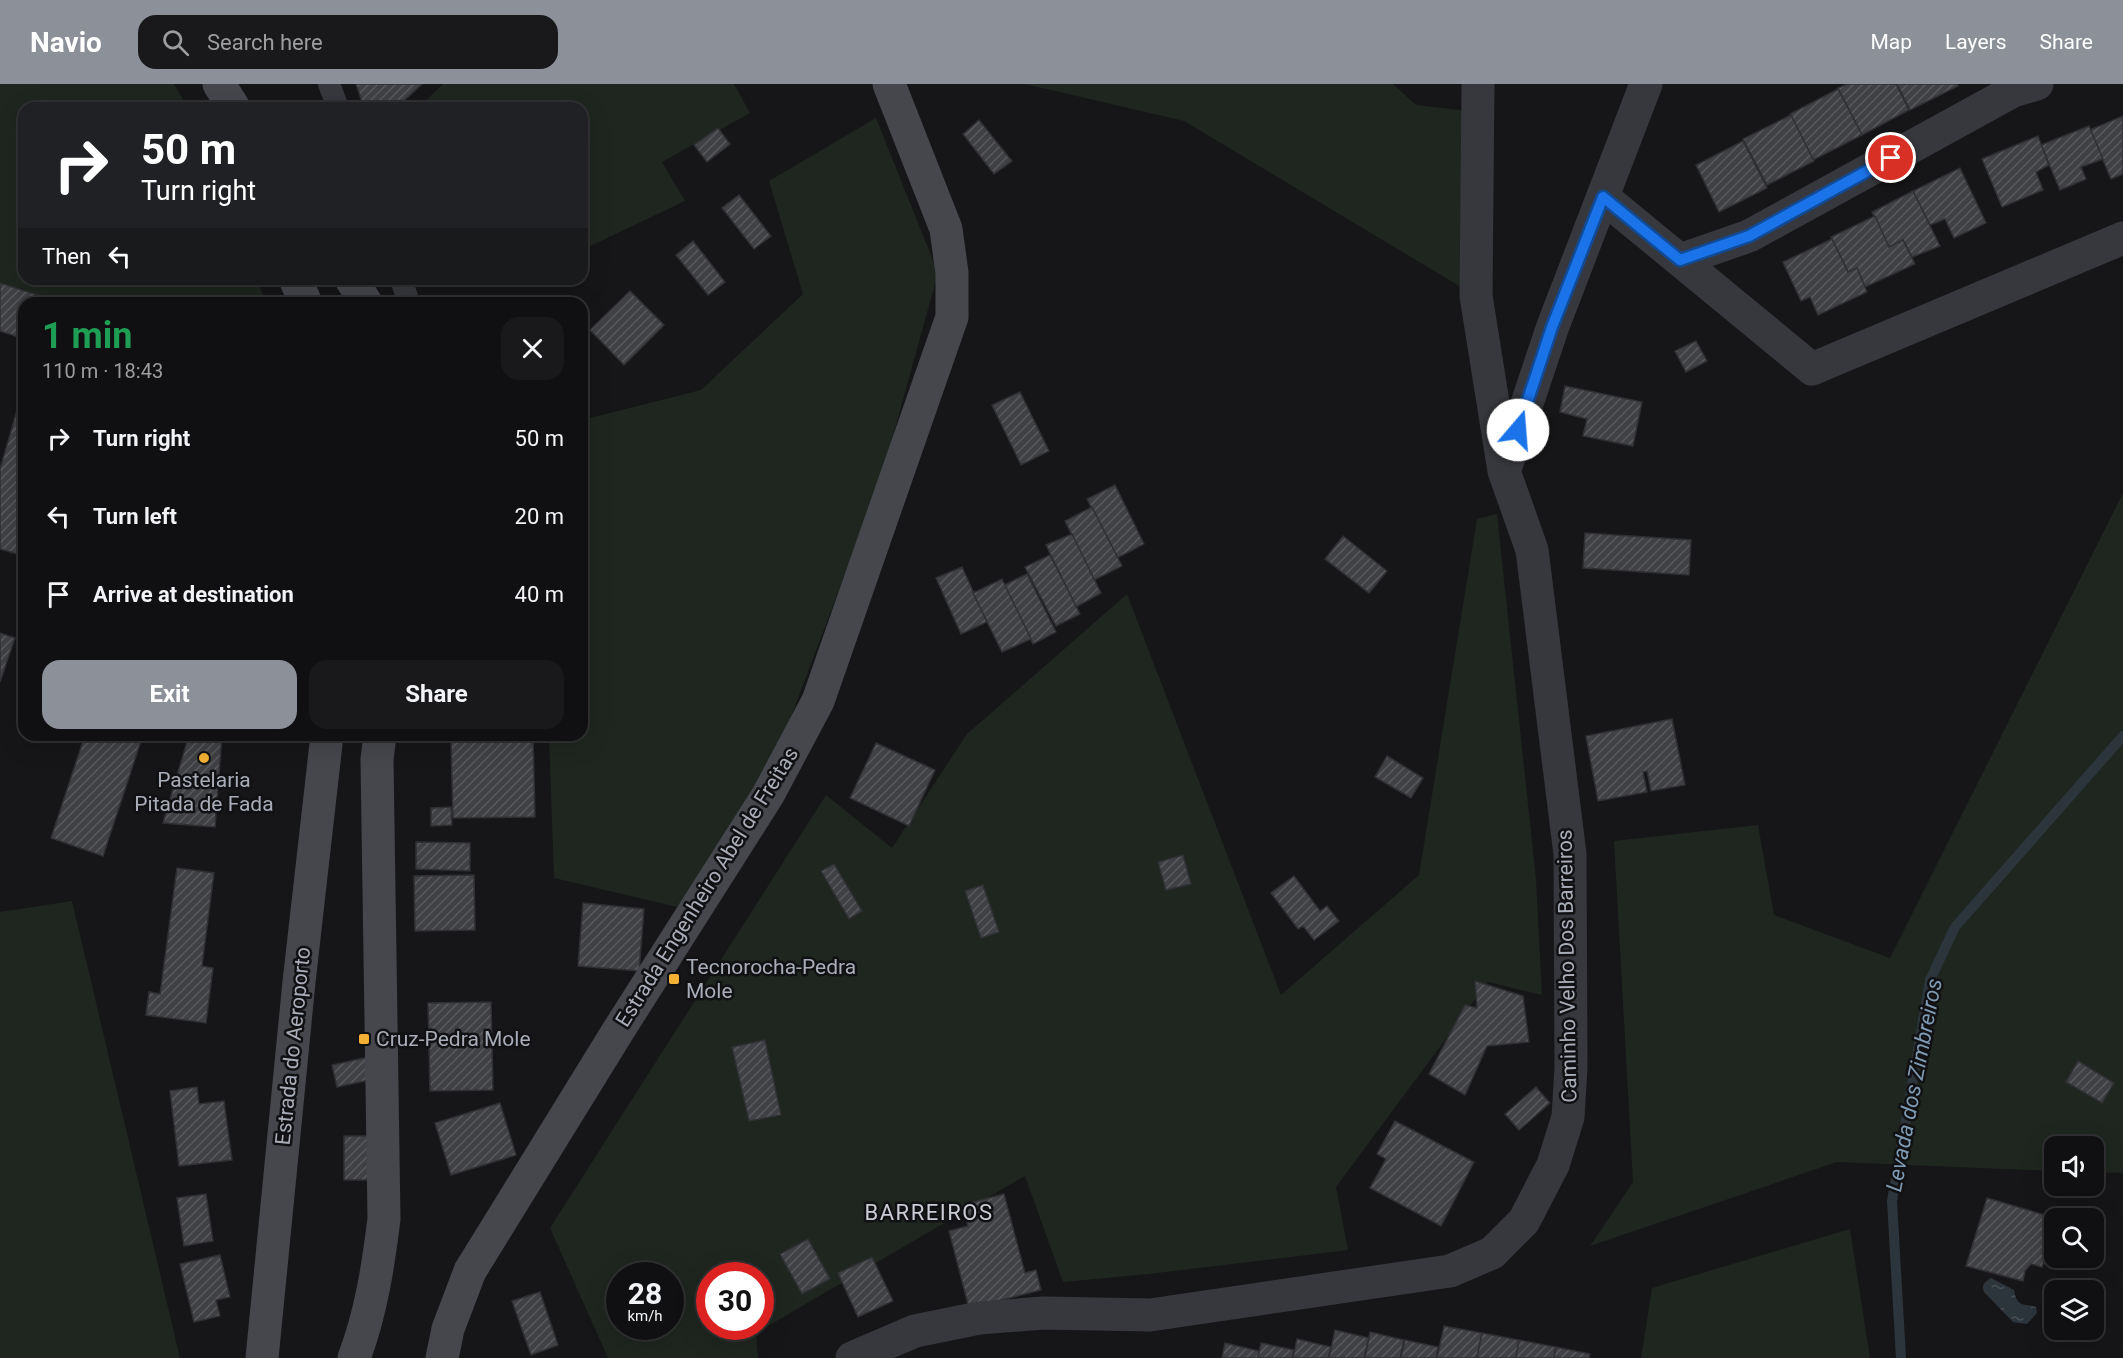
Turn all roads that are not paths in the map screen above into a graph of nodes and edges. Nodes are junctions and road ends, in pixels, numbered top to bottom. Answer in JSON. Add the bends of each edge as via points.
{"nodes":[{"id":1,"x":219,"y":84,"type":"edge"},
{"id":2,"x":329,"y":84,"type":"edge"},
{"id":3,"x":889,"y":84,"type":"edge"},
{"id":4,"x":1478,"y":84,"type":"edge"},
{"id":5,"x":1646,"y":84,"type":"edge"},
{"id":6,"x":2037,"y":84,"type":"edge"},
{"id":7,"x":230,"y":102,"type":"edge"},
{"id":8,"x":336,"y":102,"type":"edge"},
{"id":9,"x":1603,"y":197,"type":"junction"},
{"id":10,"x":2123,"y":238,"type":"edge"},
{"id":11,"x":1680,"y":260,"type":"junction"},
{"id":12,"x":1504,"y":471,"type":"junction"},
{"id":13,"x":326,"y":741,"type":"edge"},
{"id":14,"x":379,"y":741,"type":"edge"},
{"id":15,"x":262,"y":1358,"type":"edge"},
{"id":16,"x":354,"y":1358,"type":"edge"},
{"id":17,"x":442,"y":1358,"type":"edge"},
{"id":18,"x":852,"y":1358,"type":"edge"}],
"edges":[{"from":1,"to":7,"type":"main road"},
{"from":2,"to":8,"type":"lane"},
{"from":3,"to":17,"type":"main road","name":"Estrada Engenheiro Abel de Freitas","via":[[946,229],[952,317],[818,701],[768,795],[470,1271],[448,1329]]},
{"from":4,"to":12,"type":"street","name":"Caminho Velho Dos Barreiros","via":[[1476,296]]},
{"from":5,"to":9,"type":"street"},
{"from":6,"to":11,"type":"street","via":[[2013,91],[1749,236]]},
{"from":9,"to":11,"type":"street"},
{"from":9,"to":12,"type":"street","via":[[1552,327]]},
{"from":10,"to":11,"type":"street","via":[[1812,369]]},
{"from":12,"to":18,"type":"street","name":"Caminho Velho Dos Barreiros","via":[[1532,549],[1570,854],[1568,1117],[1552,1165],[1524,1221],[1492,1253],[1450,1271],[1150,1315],[1044,1313],[979,1318],[915,1331]]},
{"from":13,"to":15,"type":"main road","name":"Estrada do Aeroporto"},
{"from":14,"to":16,"type":"main road","via":[[384,1219],[376,1277]]}]}
